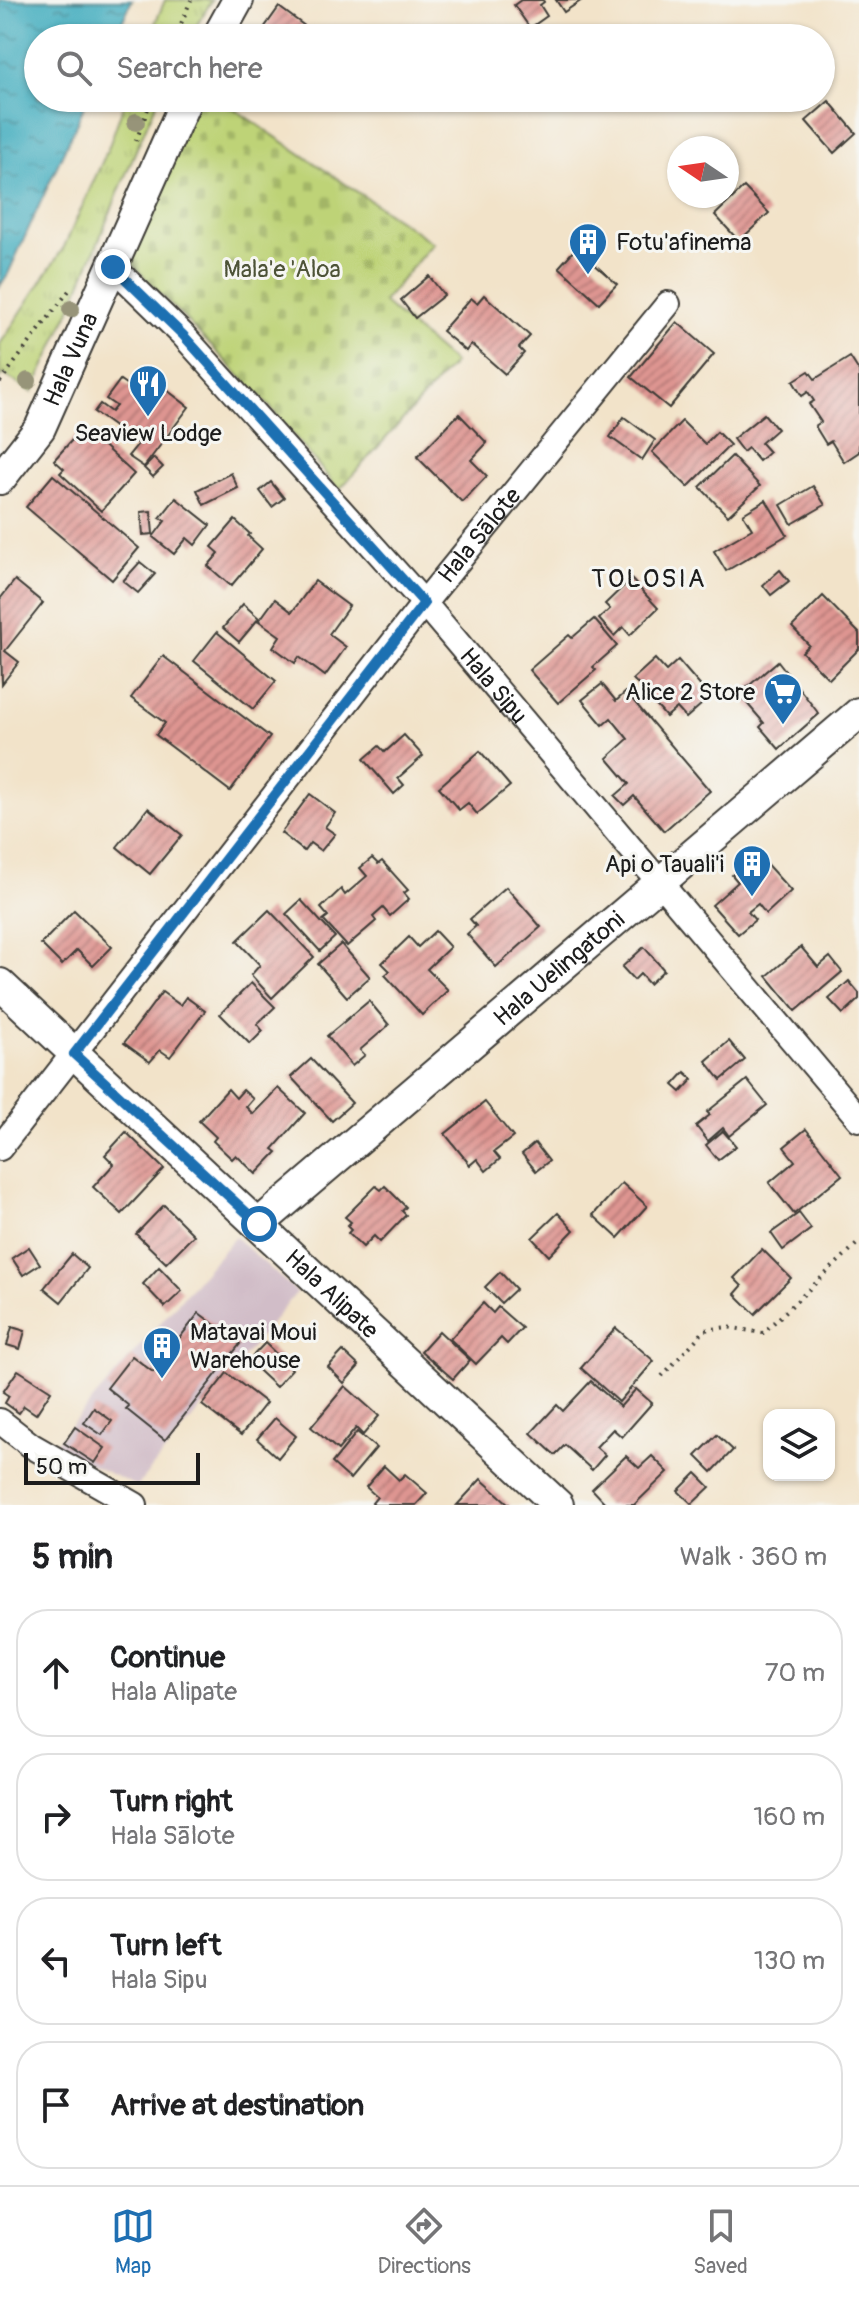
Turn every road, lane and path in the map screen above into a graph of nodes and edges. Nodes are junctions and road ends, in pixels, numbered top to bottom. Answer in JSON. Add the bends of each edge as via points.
{"nodes":[{"id":1,"x":191,"y":0,"type":"edge"},
{"id":2,"x":238,"y":0,"type":"edge"},
{"id":3,"x":181,"y":24,"type":"edge"},
{"id":4,"x":225,"y":24,"type":"edge"},
{"id":5,"x":147,"y":112,"type":"edge"},
{"id":6,"x":181,"y":112,"type":"edge"},
{"id":7,"x":134,"y":148,"type":"dead end"},
{"id":8,"x":113,"y":267,"type":"junction"},
{"id":9,"x":71,"y":287,"type":"dead end"},
{"id":10,"x":668,"y":304,"type":"dead end"},
{"id":11,"x":0,"y":382,"type":"edge"},
{"id":12,"x":0,"y":479,"type":"edge"},
{"id":13,"x":424,"y":603,"type":"junction"},
{"id":14,"x":859,"y":713,"type":"edge"},
{"id":15,"x":660,"y":884,"type":"junction"},
{"id":16,"x":0,"y":984,"type":"edge"},
{"id":17,"x":74,"y":1054,"type":"junction"},
{"id":18,"x":859,"y":1119,"type":"edge"},
{"id":19,"x":0,"y":1148,"type":"edge"},
{"id":20,"x":259,"y":1224,"type":"junction"},
{"id":21,"x":859,"y":1242,"type":"edge"},
{"id":22,"x":662,"y":1376,"type":"dead end"},
{"id":23,"x":0,"y":1421,"type":"edge"},
{"id":24,"x":135,"y":1505,"type":"edge"},
{"id":25,"x":558,"y":1505,"type":"edge"}],
"edges":[{"from":1,"to":3,"type":"path"},
{"from":2,"to":4,"type":"street"},
{"from":5,"to":7,"type":"path"},
{"from":6,"to":8,"type":"street","name":"Hala Vuna"},
{"from":8,"to":12,"type":"street","name":"Hala Vuna","via":[[40,428]]},
{"from":8,"to":13,"type":"street","name":"Hala Sipu","via":[[183,335]]},
{"from":9,"to":11,"type":"path"},
{"from":10,"to":13,"type":"street","name":"Hala Sālote"},
{"from":13,"to":15,"type":"street","name":"Hala Sipu"},
{"from":13,"to":17,"type":"street","name":"Hala Sālote"},
{"from":14,"to":15,"type":"street","name":"Hala Uelingatoni"},
{"from":15,"to":18,"type":"street","name":"Hala Sipu"},
{"from":15,"to":20,"type":"street","name":"Hala Uelingatoni"},
{"from":16,"to":17,"type":"street","name":"Hala Alipate"},
{"from":17,"to":19,"type":"street","name":"Hala Sālote"},
{"from":17,"to":20,"type":"street","name":"Hala Alipate"},
{"from":20,"to":25,"type":"street","name":"Hala Alipate"},
{"from":21,"to":22,"type":"path","via":[[763,1333],[727,1327],[705,1330]]},
{"from":23,"to":24,"type":"street","via":[[32,1446]]}]}
